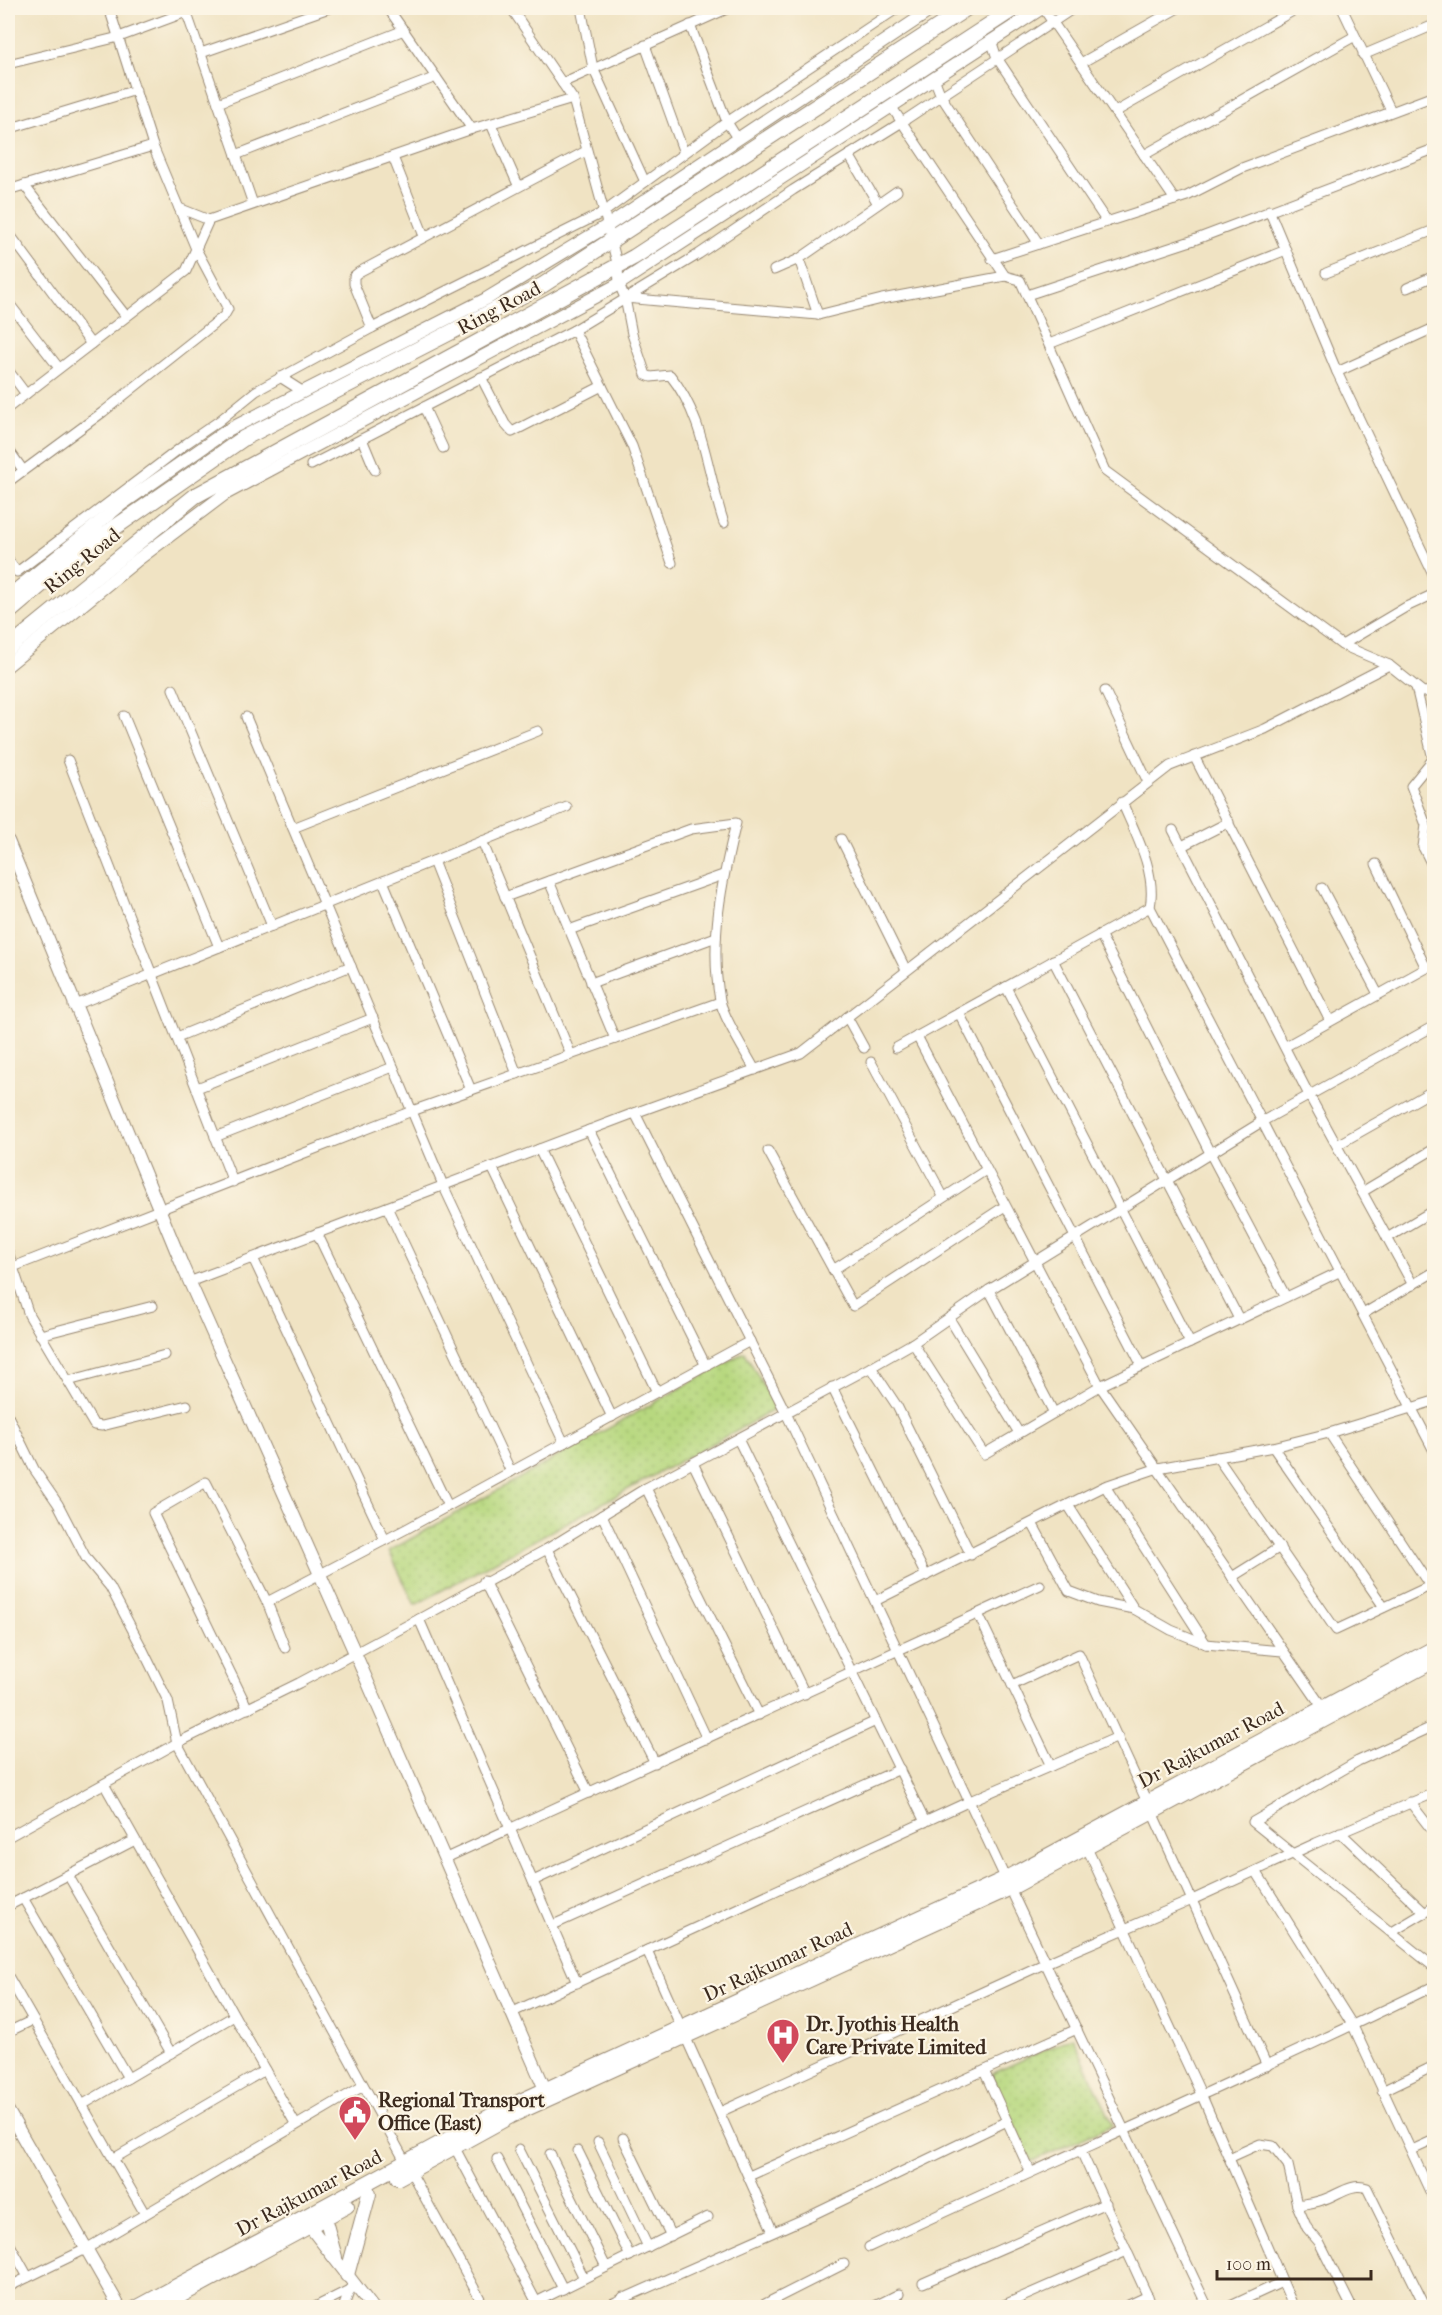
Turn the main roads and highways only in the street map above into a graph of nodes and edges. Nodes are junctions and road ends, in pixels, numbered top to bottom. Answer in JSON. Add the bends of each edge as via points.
{"nodes":[{"id":1,"x":967,"y":8,"type":"edge"},
{"id":2,"x":1015,"y":8,"type":"edge"},
{"id":3,"x":8,"y":613,"type":"edge"},
{"id":4,"x":8,"y":648,"type":"edge"},
{"id":5,"x":1434,"y":1648,"type":"edge"},
{"id":6,"x":1434,"y":1661,"type":"edge"},
{"id":7,"x":1325,"y":1712,"type":"junction"},
{"id":8,"x":1150,"y":1807,"type":"junction"},
{"id":9,"x":1008,"y":1883,"type":"junction"},
{"id":10,"x":547,"y":2094,"type":"junction"},
{"id":11,"x":408,"y":2167,"type":"junction"},
{"id":12,"x":367,"y":2190,"type":"junction"},
{"id":13,"x":306,"y":2223,"type":"junction"},
{"id":14,"x":350,"y":2283,"type":"road end"},
{"id":15,"x":175,"y":2303,"type":"edge"},
{"id":16,"x":136,"y":2307,"type":"edge"},
{"id":17,"x":158,"y":2307,"type":"edge"}],
"edges":[{"from":1,"to":3,"type":"highway","name":"Ring Road","via":[[609,233],[543,285],[244,438],[81,551]]},
{"from":2,"to":4,"type":"highway","name":"Ring Road","via":[[618,267],[195,496]]},
{"from":5,"to":7,"type":"main road","name":"Dr Rajkumar Road"},
{"from":6,"to":7,"type":"main road","name":"Dr Rajkumar Road"},
{"from":7,"to":8,"type":"main road","name":"Dr Rajkumar Road"},
{"from":8,"to":9,"type":"main road","name":"Dr Rajkumar Road"},
{"from":8,"to":9,"type":"main road","name":"Dr Rajkumar Road","via":[[1086,1848]]},
{"from":9,"to":10,"type":"main road","name":"Dr Rajkumar Road"},
{"from":10,"to":11,"type":"main road","name":"Dr Rajkumar Road","via":[[455,2148]]},
{"from":10,"to":11,"type":"main road","name":"Dr Rajkumar Road","via":[[505,2108]]},
{"from":11,"to":12,"type":"main road","name":"Dr Rajkumar Road"},
{"from":12,"to":13,"type":"main road","name":"Dr Rajkumar Road"},
{"from":12,"to":14,"type":"main road"},
{"from":13,"to":15,"type":"main road","name":"Dr Rajkumar Road"},
{"from":13,"to":16,"type":"main road","name":"Dr Rajkumar Road"},
{"from":15,"to":17,"type":"main road","name":"Dr Rajkumar Road"}]}
